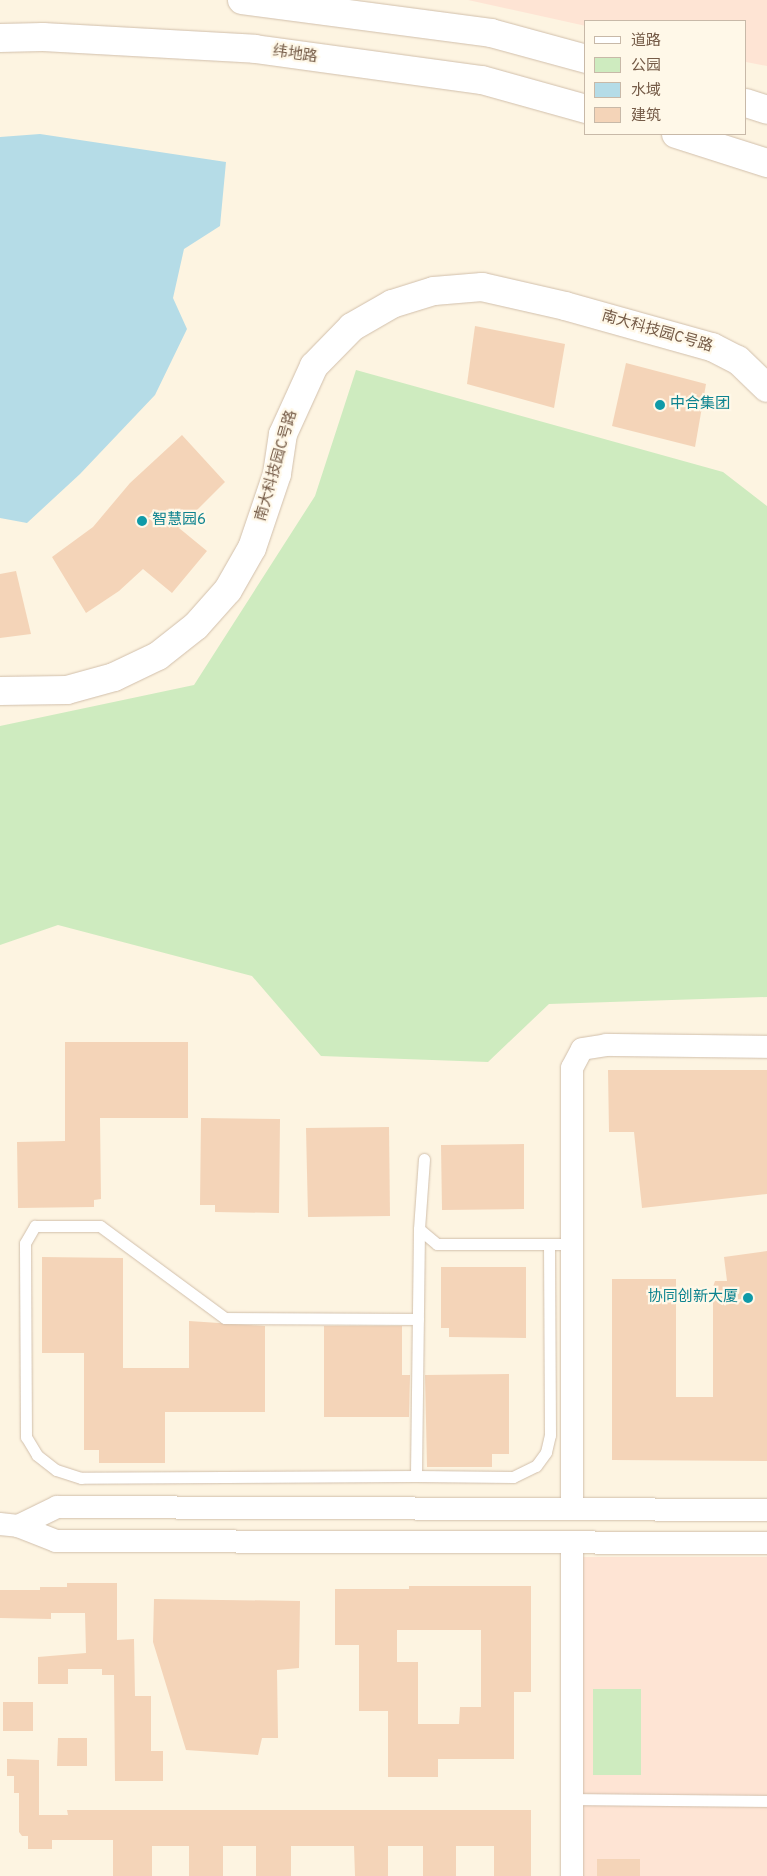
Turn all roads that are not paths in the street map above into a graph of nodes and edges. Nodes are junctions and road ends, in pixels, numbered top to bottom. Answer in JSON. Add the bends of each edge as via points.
{"nodes":[{"id":1,"x":242,"y":0,"type":"edge"},
{"id":2,"x":0,"y":38,"type":"edge"},
{"id":3,"x":584,"y":58,"type":"edge"},
{"id":4,"x":747,"y":103,"type":"edge"},
{"id":5,"x":584,"y":108,"type":"edge"},
{"id":6,"x":767,"y":110,"type":"edge"},
{"id":7,"x":679,"y":135,"type":"edge"},
{"id":8,"x":767,"y":163,"type":"edge"},
{"id":9,"x":767,"y":388,"type":"edge"},
{"id":10,"x":0,"y":691,"type":"edge"},
{"id":11,"x":767,"y":1047,"type":"edge"},
{"id":12,"x":424,"y":1159,"type":"dead end"},
{"id":13,"x":419,"y":1229,"type":"junction"},
{"id":14,"x":549,"y":1244,"type":"junction"},
{"id":15,"x":572,"y":1244,"type":"junction"},
{"id":16,"x":418,"y":1319,"type":"junction"},
{"id":17,"x":416,"y":1476,"type":"junction"},
{"id":18,"x":572,"y":1508,"type":"junction"},
{"id":19,"x":767,"y":1510,"type":"edge"},
{"id":20,"x":9,"y":1525,"type":"edge"},
{"id":21,"x":572,"y":1542,"type":"junction"},
{"id":22,"x":767,"y":1543,"type":"edge"},
{"id":23,"x":573,"y":1799,"type":"junction"},
{"id":24,"x":767,"y":1802,"type":"edge"},
{"id":25,"x":572,"y":1876,"type":"edge"}],
"edges":[{"from":1,"to":3,"type":"main road","via":[[491,33]]},
{"from":2,"to":5,"type":"main road","name":"纬地路","via":[[43,37],[256,49],[482,80]]},
{"from":4,"to":6,"type":"main road"},
{"from":7,"to":8,"type":"main road"},
{"from":9,"to":10,"type":"main road","name":"南大科技园C号路","via":[[738,360],[712,347],[565,306],[482,287],[434,291],[392,304],[352,327],[314,366],[283,434],[277,474],[252,548],[228,590],[196,626],[158,656],[114,677],[67,690]]},
{"from":11,"to":15,"type":"street","via":[[606,1045],[582,1049],[572,1068]]},
{"from":12,"to":13,"type":"lane"},
{"from":13,"to":14,"type":"lane","via":[[437,1244]]},
{"from":13,"to":16,"type":"lane"},
{"from":14,"to":15,"type":"lane"},
{"from":14,"to":17,"type":"lane","via":[[550,1435],[546,1452],[536,1466],[513,1477]]},
{"from":15,"to":18,"type":"street"},
{"from":16,"to":17,"type":"lane"},
{"from":16,"to":17,"type":"lane","via":[[225,1318],[100,1226],[35,1226],[25,1244],[26,1437],[37,1455],[56,1470],[81,1478]]},
{"from":18,"to":19,"type":"street"},
{"from":18,"to":20,"type":"street","via":[[57,1506]]},
{"from":20,"to":21,"type":"street","via":[[56,1541]]},
{"from":21,"to":22,"type":"street"},
{"from":21,"to":23,"type":"street"},
{"from":23,"to":24,"type":"lane"},
{"from":23,"to":25,"type":"street"}]}
